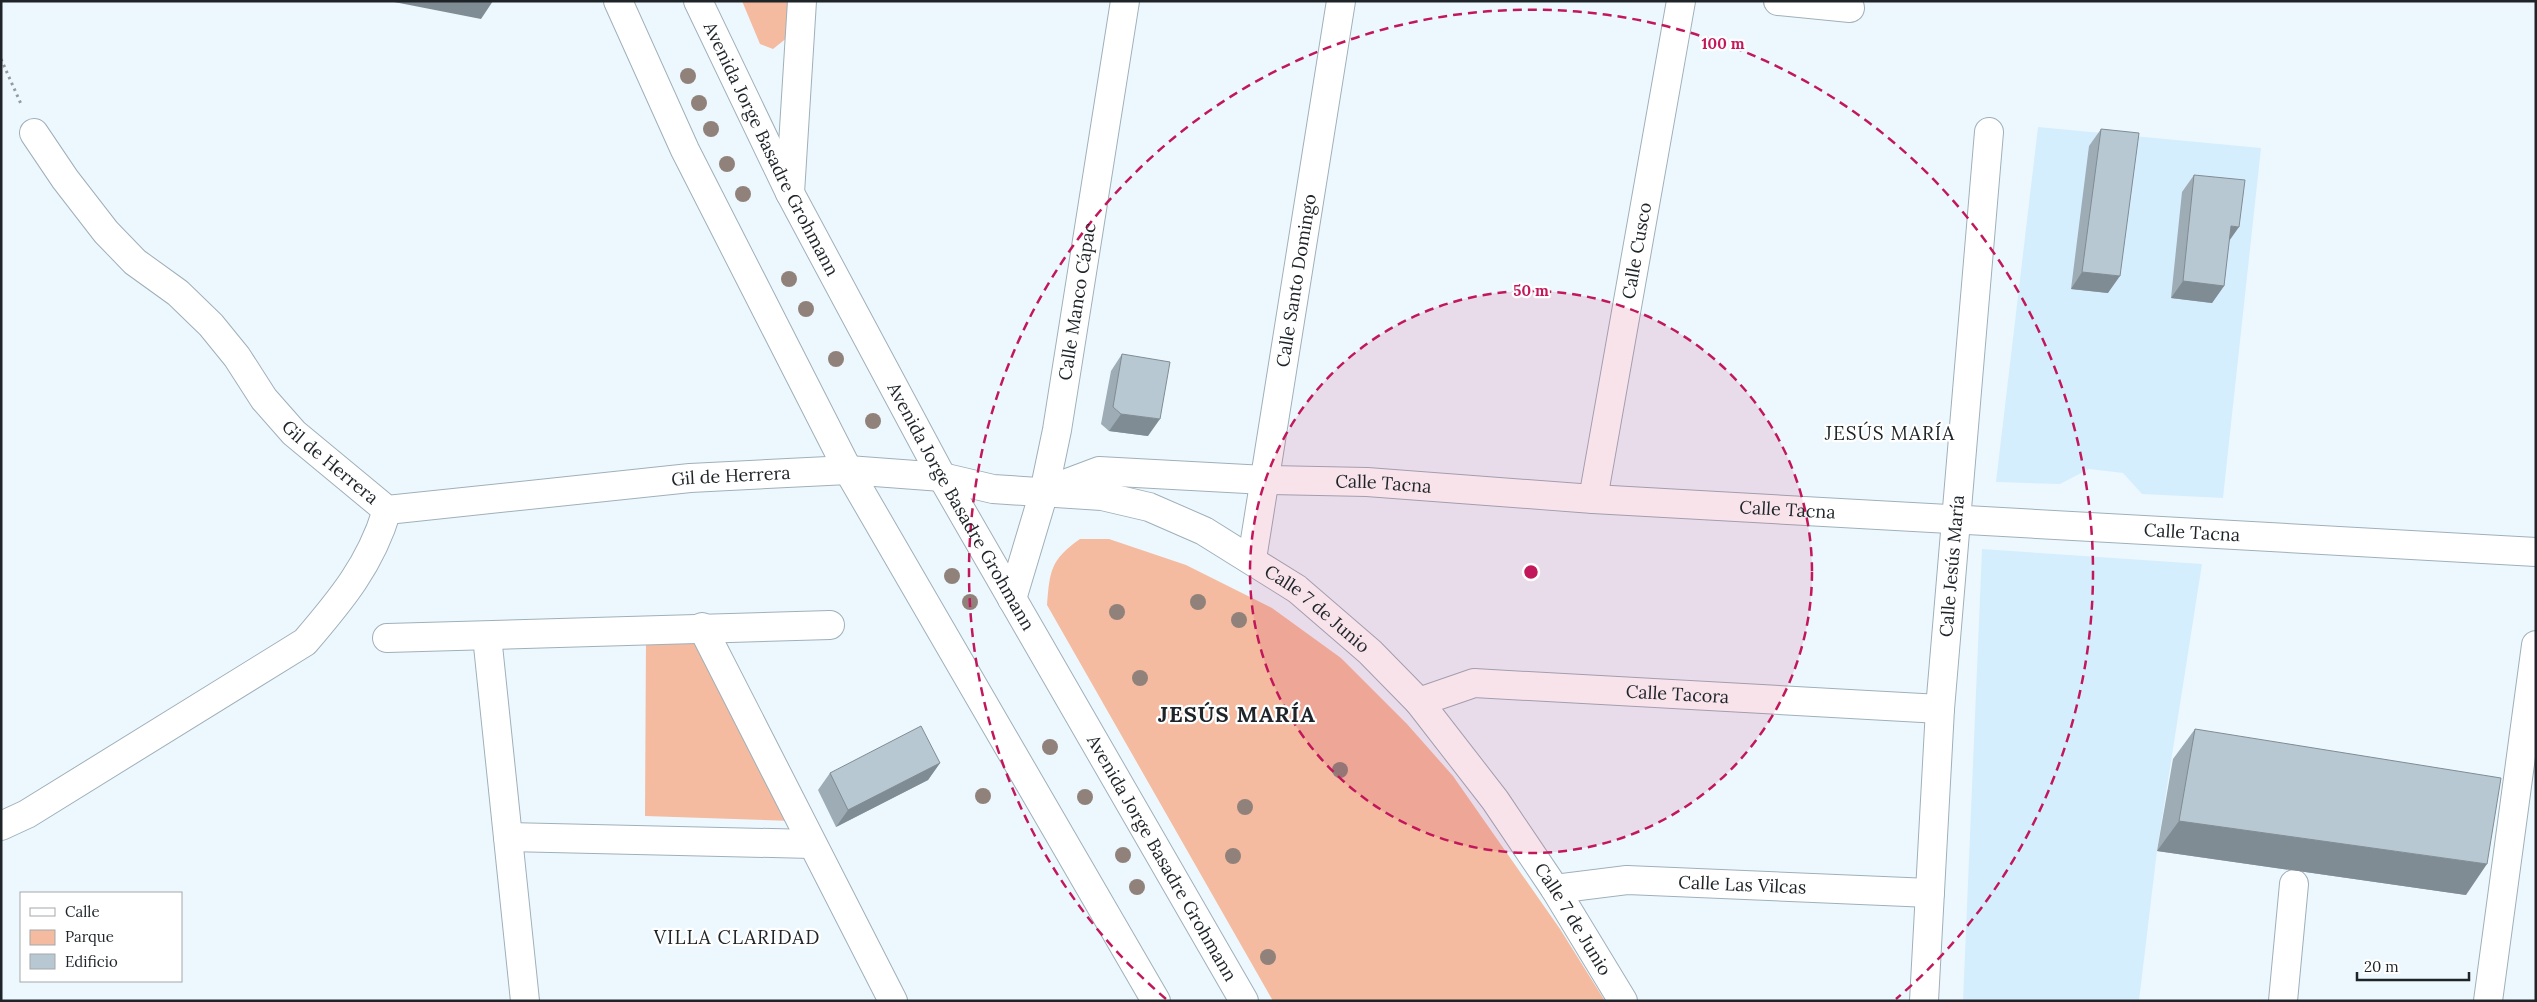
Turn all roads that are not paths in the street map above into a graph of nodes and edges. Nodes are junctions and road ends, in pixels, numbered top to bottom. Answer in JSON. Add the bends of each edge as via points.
{"nodes":[{"id":1,"x":618,"y":1,"type":"edge"},
{"id":2,"x":698,"y":1,"type":"edge"},
{"id":3,"x":802,"y":1,"type":"edge"},
{"id":4,"x":1125,"y":1,"type":"edge"},
{"id":5,"x":1341,"y":1,"type":"edge"},
{"id":6,"x":1681,"y":1,"type":"edge"},
{"id":7,"x":1778,"y":1,"type":"edge"},
{"id":8,"x":1850,"y":8,"type":"dead end"},
{"id":9,"x":1989,"y":132,"type":"dead end"},
{"id":10,"x":34,"y":133,"type":"road end"},
{"id":11,"x":790,"y":193,"type":"junction"},
{"id":12,"x":848,"y":470,"type":"junction"},
{"id":13,"x":942,"y":478,"type":"junction"},
{"id":14,"x":1265,"y":480,"type":"junction"},
{"id":15,"x":1044,"y":492,"type":"junction"},
{"id":16,"x":1593,"y":499,"type":"junction"},
{"id":17,"x":387,"y":510,"type":"junction"},
{"id":18,"x":1956,"y":519,"type":"junction"},
{"id":19,"x":2536,"y":552,"type":"edge"},
{"id":20,"x":1252,"y":559,"type":"junction"},
{"id":21,"x":1012,"y":599,"type":"junction"},
{"id":22,"x":830,"y":625,"type":"dead end"},
{"id":23,"x":702,"y":627,"type":"junction"},
{"id":24,"x":487,"y":636,"type":"junction"},
{"id":25,"x":387,"y":638,"type":"dead end"},
{"id":26,"x":2536,"y":645,"type":"edge"},
{"id":27,"x":1419,"y":702,"type":"junction"},
{"id":28,"x":1940,"y":709,"type":"junction"},
{"id":29,"x":1,"y":826,"type":"edge"},
{"id":30,"x":508,"y":837,"type":"junction"},
{"id":31,"x":812,"y":844,"type":"junction"},
{"id":32,"x":2294,"y":884,"type":"dead end"},
{"id":33,"x":1555,"y":889,"type":"junction"},
{"id":34,"x":1930,"y":893,"type":"junction"},
{"id":35,"x":525,"y":1001,"type":"edge"},
{"id":36,"x":893,"y":1001,"type":"edge"},
{"id":37,"x":1156,"y":1001,"type":"edge"},
{"id":38,"x":1244,"y":1001,"type":"edge"},
{"id":39,"x":1624,"y":1001,"type":"edge"},
{"id":40,"x":1924,"y":1001,"type":"edge"},
{"id":41,"x":2283,"y":1001,"type":"edge"},
{"id":42,"x":2488,"y":1001,"type":"edge"}],
"edges":[{"from":1,"to":12,"type":"main road","via":[[685,150]]},
{"from":2,"to":11,"type":"main road","name":"Avenida Jorge Basadre Grohmann"},
{"from":3,"to":11,"type":"main road"},
{"from":4,"to":15,"type":"main road","name":"Calle Manco Cápac","via":[[1057,430]]},
{"from":5,"to":14,"type":"main road","name":"Calle Santo Domingo"},
{"from":6,"to":16,"type":"main road","name":"Calle Cusco"},
{"from":7,"to":8,"type":"main road"},
{"from":9,"to":18,"type":"main road","name":"Calle Jesús María"},
{"from":10,"to":17,"type":"main road","name":"Gil de Herrera","via":[[106,232],[135,262],[178,293],[211,324],[264,399],[294,433]]},
{"from":11,"to":13,"type":"main road","name":"Avenida Jorge Basadre Grohmann"},
{"from":12,"to":13,"type":"main road","name":"Calle 7 de Junio"},
{"from":12,"to":17,"type":"main road","name":"Gil de Herrera","via":[[690,478]]},
{"from":12,"to":37,"type":"main road"},
{"from":13,"to":15,"type":"main road","name":"Calle 7 de Junio","via":[[993,489]]},
{"from":13,"to":21,"type":"main road","name":"Avenida Jorge Basadre Grohmann"},
{"from":14,"to":15,"type":"main road","name":"Calle Tacna","via":[[1099,470]]},
{"from":14,"to":16,"type":"main road","name":"Calle Tacna","via":[[1367,482]]},
{"from":14,"to":20,"type":"main road","name":"Calle Santo Domingo"},
{"from":15,"to":20,"type":"main road","name":"Calle 7 de Junio","via":[[1102,496],[1149,507],[1204,531]]},
{"from":15,"to":21,"type":"main road","name":"Calle Manco Cápac"},
{"from":16,"to":18,"type":"main road","name":"Calle Tacna"},
{"from":17,"to":29,"type":"main road","via":[[378,538],[361,571],[305,642],[28,814]]},
{"from":18,"to":19,"type":"main road","name":"Calle Tacna"},
{"from":18,"to":28,"type":"main road","name":"Calle Jesús María"},
{"from":20,"to":27,"type":"main road","name":"Calle 7 de Junio","via":[[1297,589],[1370,652]]},
{"from":21,"to":38,"type":"main road","name":"Avenida Jorge Basadre Grohmann"},
{"from":22,"to":23,"type":"main road"},
{"from":23,"to":24,"type":"main road"},
{"from":23,"to":31,"type":"main road"},
{"from":24,"to":25,"type":"main road"},
{"from":24,"to":30,"type":"main road"},
{"from":26,"to":42,"type":"main road"},
{"from":27,"to":28,"type":"main road","name":"Calle Tacora","via":[[1474,683]]},
{"from":27,"to":33,"type":"main road","name":"Calle 7 de Junio","via":[[1495,800]]},
{"from":28,"to":34,"type":"main road","name":"Calle Jesús María"},
{"from":30,"to":31,"type":"main road"},
{"from":30,"to":35,"type":"main road"},
{"from":31,"to":36,"type":"main road"},
{"from":32,"to":41,"type":"main road"},
{"from":33,"to":34,"type":"main road","name":"Calle Las Vilcas","via":[[1627,880]]},
{"from":33,"to":39,"type":"main road","name":"Calle 7 de Junio"},
{"from":34,"to":40,"type":"main road","name":"Calle Jesús María"}]}
